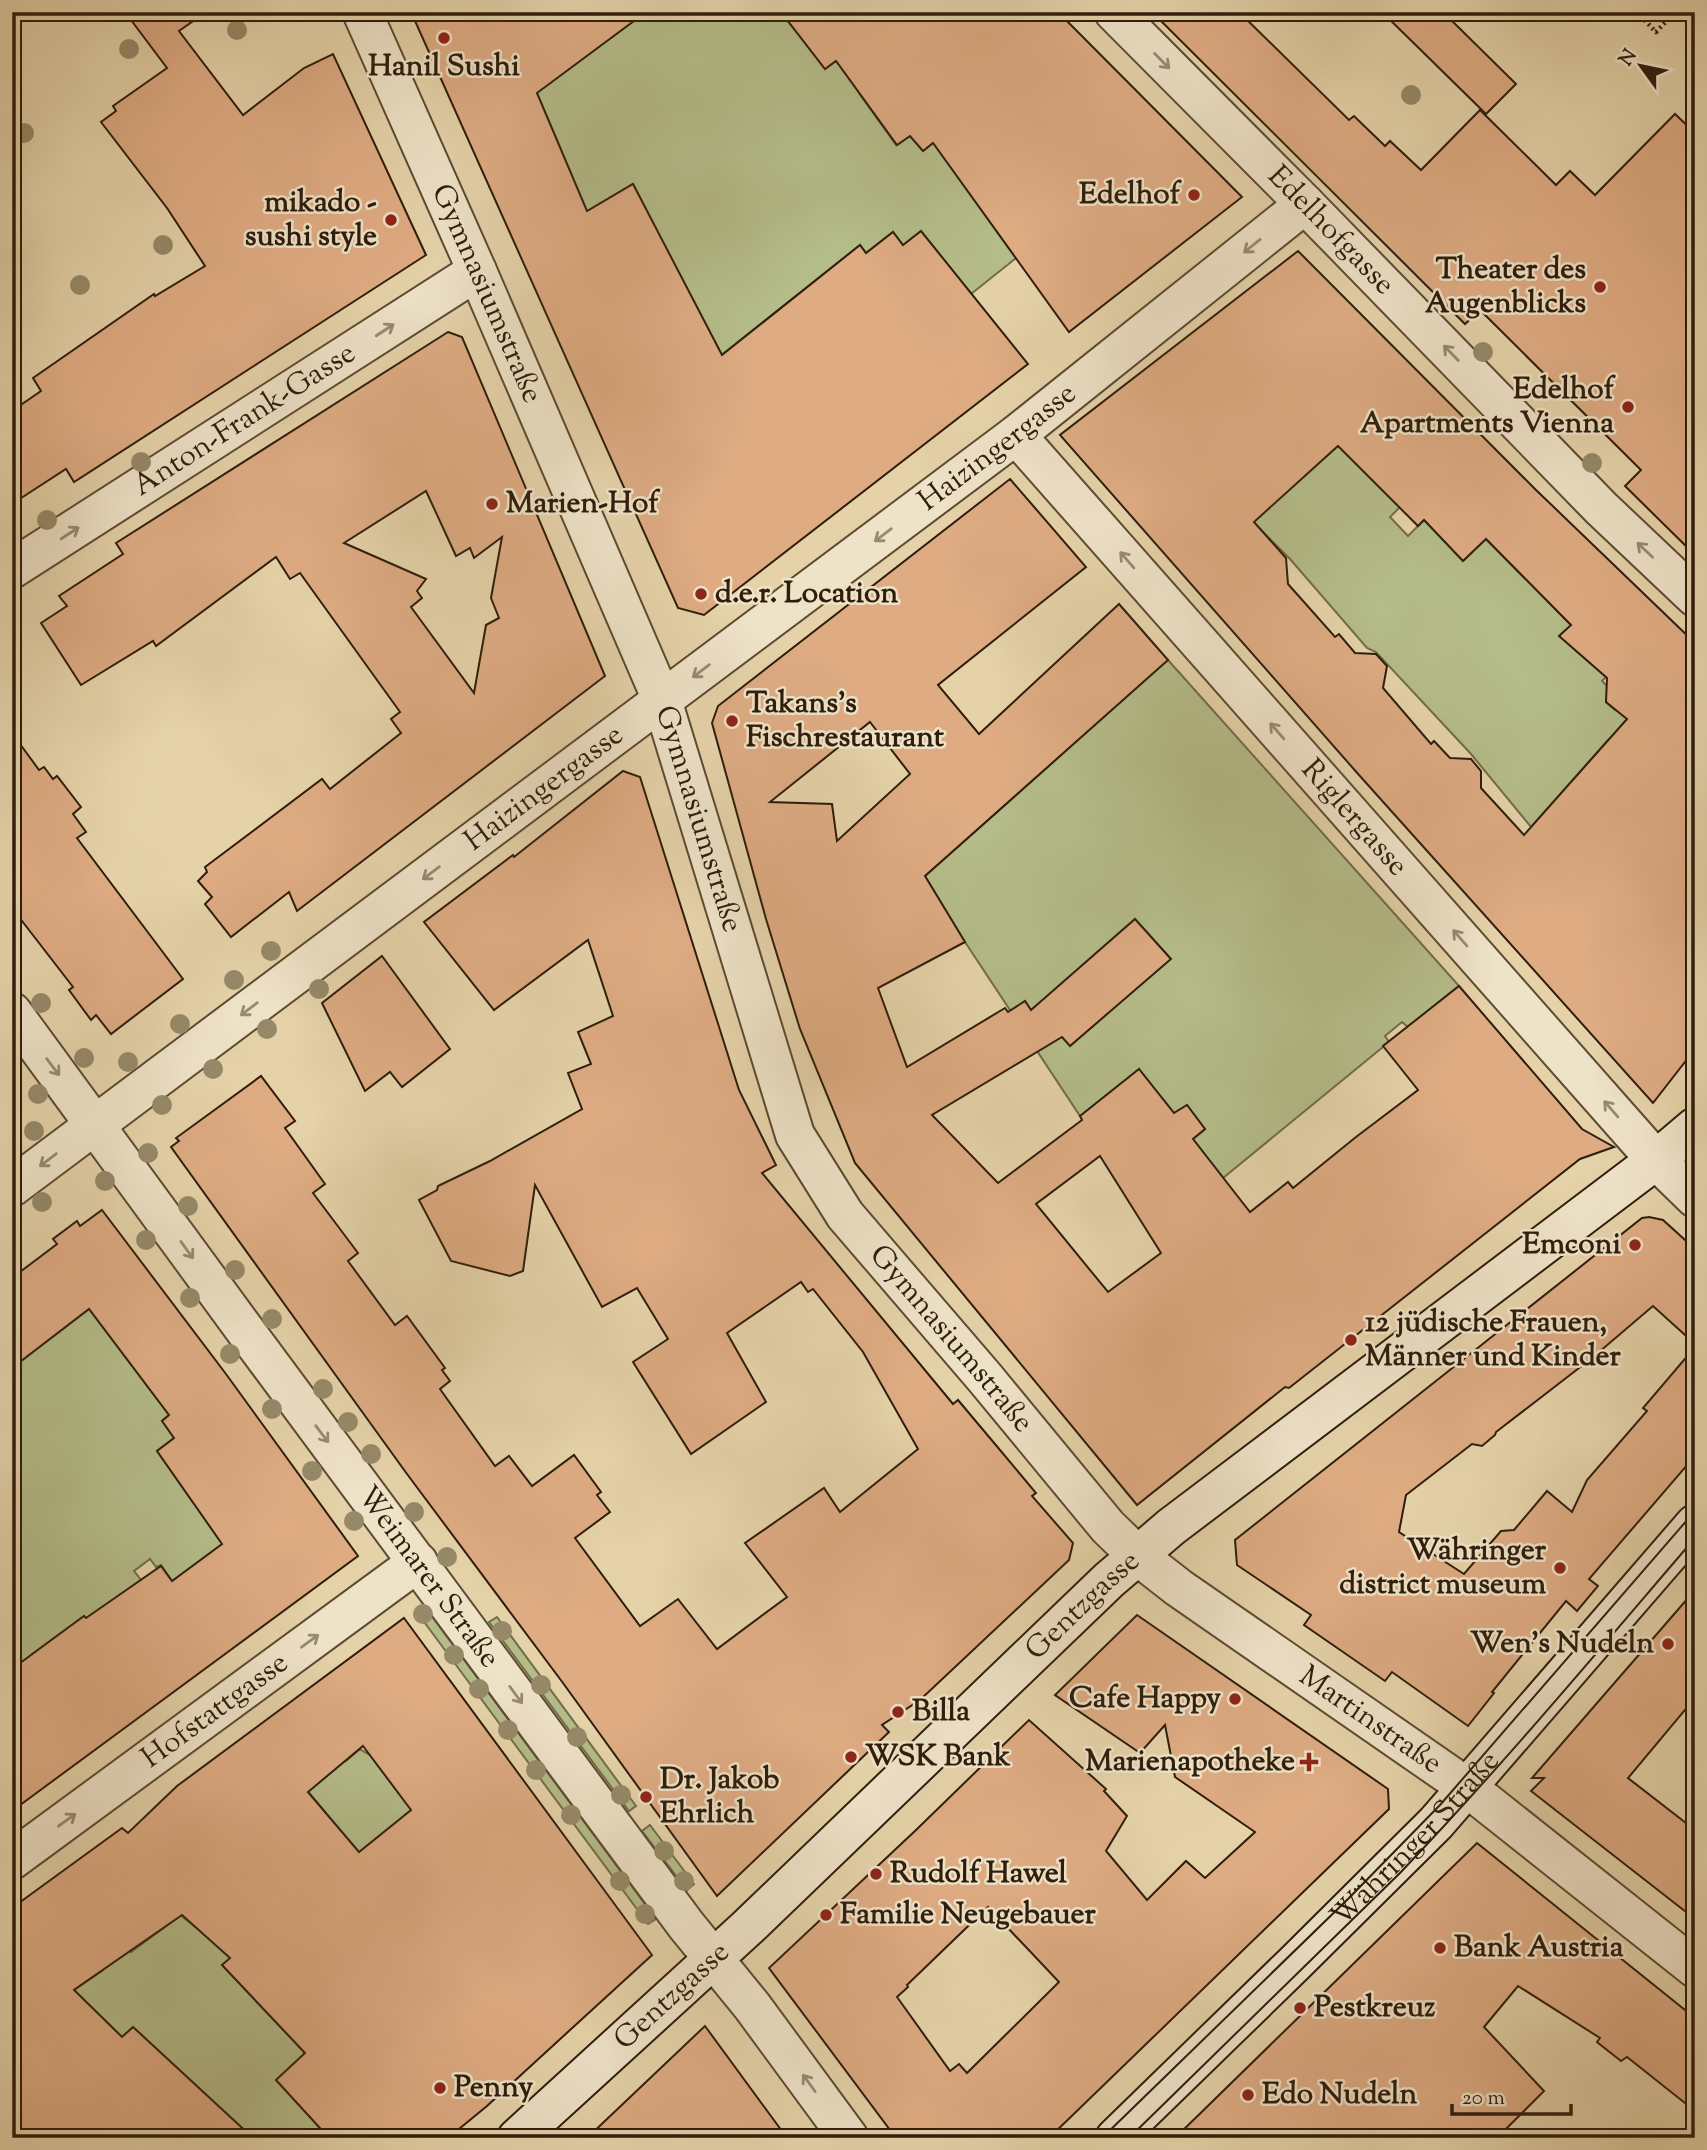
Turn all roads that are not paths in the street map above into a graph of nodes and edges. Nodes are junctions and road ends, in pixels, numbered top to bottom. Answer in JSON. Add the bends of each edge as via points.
{"nodes":[{"id":1,"x":362,"y":12,"type":"edge"},
{"id":2,"x":1114,"y":12,"type":"edge"},
{"id":3,"x":1306,"y":204,"type":"junction"},
{"id":4,"x":477,"y":271,"type":"junction"},
{"id":5,"x":1016,"y":435,"type":"junction"},
{"id":6,"x":12,"y":569,"type":"edge"},
{"id":7,"x":1695,"y":597,"type":"edge"},
{"id":8,"x":663,"y":700,"type":"junction"},
{"id":9,"x":12,"y":1012,"type":"edge"},
{"id":10,"x":95,"y":1124,"type":"junction"},
{"id":11,"x":1695,"y":1127,"type":"edge"},
{"id":12,"x":1656,"y":1160,"type":"junction"},
{"id":13,"x":12,"y":1187,"type":"edge"},
{"id":14,"x":1695,"y":1198,"type":"edge"},
{"id":15,"x":1695,"y":1524,"type":"edge"},
{"id":16,"x":1138,"y":1556,"type":"junction"},
{"id":17,"x":418,"y":1562,"type":"junction"},
{"id":18,"x":1468,"y":1788,"type":"junction"},
{"id":19,"x":12,"y":1860,"type":"edge"},
{"id":20,"x":713,"y":1960,"type":"junction"},
{"id":21,"x":1695,"y":1968,"type":"edge"},
{"id":22,"x":516,"y":2138,"type":"edge"},
{"id":23,"x":849,"y":2138,"type":"edge"},
{"id":24,"x":1115,"y":2138,"type":"edge"}],
"edges":[{"from":1,"to":4,"type":"street","name":"Gymnasiumstraße"},
{"from":2,"to":3,"type":"street","name":"Edelhofgasse","one_way":true},
{"from":3,"to":5,"type":"street","name":"Haizingergasse","one_way":true},
{"from":7,"to":3,"type":"street","name":"Edelhofgasse","one_way":true,"via":[[1601,508]]},
{"from":6,"to":4,"type":"street","name":"Anton-Frank-Gasse","one_way":true},
{"from":4,"to":8,"type":"street","name":"Gymnasiumstraße"},
{"from":5,"to":8,"type":"street","name":"Haizingergasse","one_way":true},
{"from":12,"to":5,"type":"street","name":"Riglergasse","one_way":true},
{"from":8,"to":10,"type":"street","name":"Haizingergasse","one_way":true},
{"from":8,"to":16,"type":"street","name":"Gymnasiumstraße","via":[[795,1135],[845,1215],[1108,1527]]},
{"from":9,"to":10,"type":"street","name":"Weimarer Straße","one_way":true},
{"from":10,"to":13,"type":"street","name":"Haizingergasse","one_way":true},
{"from":10,"to":17,"type":"street","name":"Weimarer Straße","one_way":true},
{"from":11,"to":12,"type":"street","name":"Gentzgasse"},
{"from":12,"to":14,"type":"street","name":"Riglergasse"},
{"from":12,"to":16,"type":"street","name":"Gentzgasse"},
{"from":15,"to":18,"type":"street","name":"Währinger Straße"},
{"from":16,"to":18,"type":"street","name":"Martinstraße"},
{"from":16,"to":20,"type":"street","name":"Gentzgasse"},
{"from":19,"to":17,"type":"street","name":"Hofstattgasse","one_way":true},
{"from":17,"to":20,"type":"street","name":"Weimarer Straße","one_way":true},
{"from":18,"to":21,"type":"street","name":"Martinstraße"},
{"from":18,"to":24,"type":"street","name":"Währinger Straße","via":[[1347,1913]]},
{"from":20,"to":22,"type":"street","name":"Gentzgasse"},
{"from":23,"to":20,"type":"street","name":"Weimarer Straße","one_way":true}]}
